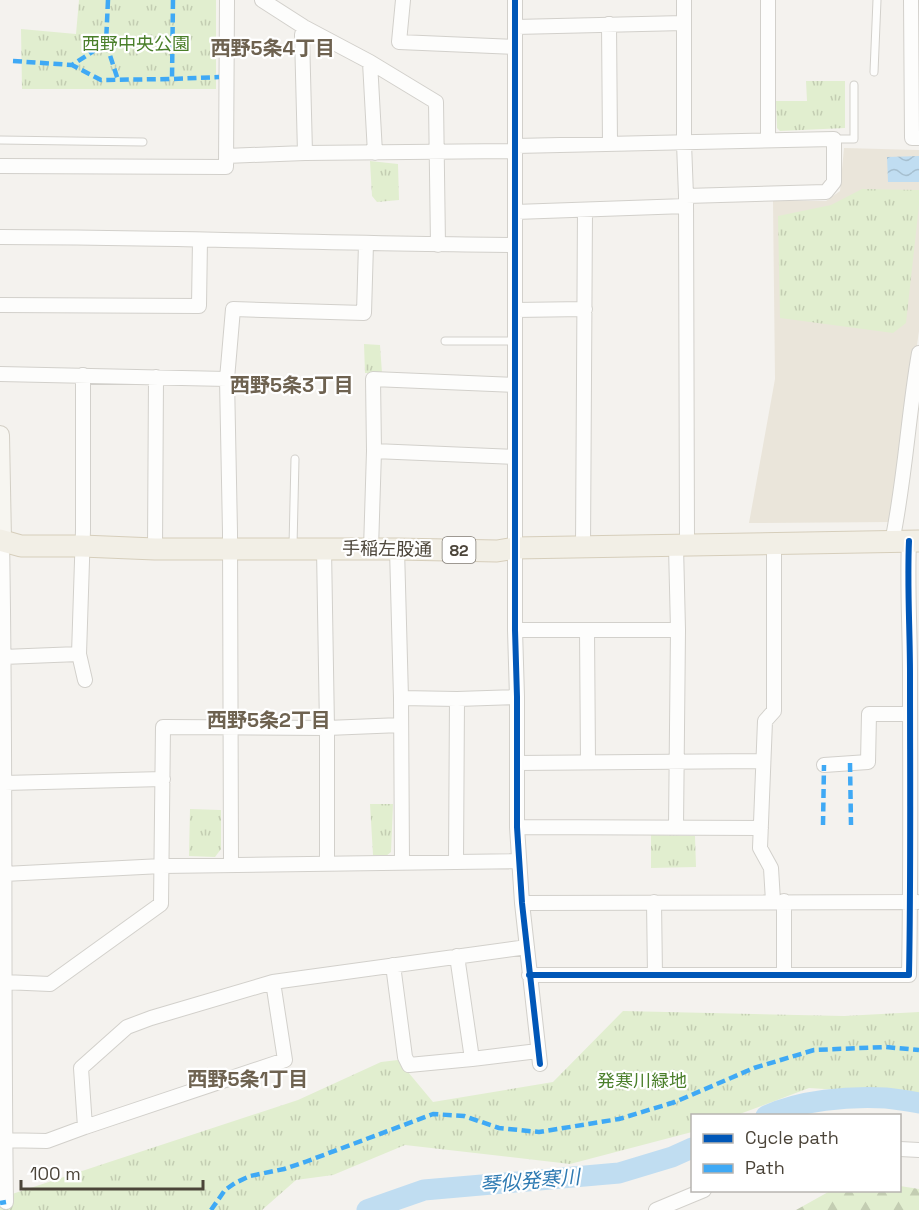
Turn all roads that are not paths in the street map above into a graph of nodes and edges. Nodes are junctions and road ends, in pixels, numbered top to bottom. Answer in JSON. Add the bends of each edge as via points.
{"nodes":[{"id":1,"x":227,"y":0,"type":"edge"},
{"id":2,"x":262,"y":0,"type":"edge"},
{"id":3,"x":403,"y":0,"type":"edge"},
{"id":4,"x":515,"y":0,"type":"edge"},
{"id":5,"x":684,"y":0,"type":"edge"},
{"id":6,"x":768,"y":0,"type":"edge"},
{"id":7,"x":877,"y":0,"type":"edge"},
{"id":8,"x":911,"y":0,"type":"edge"},
{"id":9,"x":284,"y":7,"type":"edge"},
{"id":10,"x":684,"y":22,"type":"junction"},
{"id":11,"x":609,"y":24,"type":"junction"},
{"id":12,"x":304,"y":27,"type":"junction"},
{"id":13,"x":515,"y":27,"type":"junction"},
{"id":14,"x":515,"y":47,"type":"junction"},
{"id":15,"x":370,"y":62,"type":"junction"},
{"id":16,"x":874,"y":72,"type":"dead end"},
{"id":17,"x":854,"y":85,"type":"dead end"},
{"id":18,"x":919,"y":138,"type":"edge"},
{"id":19,"x":834,"y":139,"type":"junction"},
{"id":20,"x":0,"y":140,"type":"edge"},
{"id":21,"x":768,"y":140,"type":"junction"},
{"id":22,"x":143,"y":142,"type":"dead end"},
{"id":23,"x":684,"y":142,"type":"junction"},
{"id":24,"x":610,"y":144,"type":"junction"},
{"id":25,"x":515,"y":149,"type":"junction"},
{"id":26,"x":438,"y":151,"type":"junction"},
{"id":27,"x":305,"y":153,"type":"junction"},
{"id":28,"x":375,"y":153,"type":"junction"},
{"id":29,"x":226,"y":156,"type":"junction"},
{"id":30,"x":0,"y":166,"type":"edge"},
{"id":31,"x":686,"y":201,"type":"junction"},
{"id":32,"x":585,"y":210,"type":"junction"},
{"id":33,"x":515,"y":212,"type":"junction"},
{"id":34,"x":0,"y":237,"type":"edge"},
{"id":35,"x":200,"y":240,"type":"junction"},
{"id":36,"x":366,"y":244,"type":"junction"},
{"id":37,"x":438,"y":245,"type":"junction"},
{"id":38,"x":515,"y":245,"type":"junction"},
{"id":39,"x":0,"y":305,"type":"edge"},
{"id":40,"x":585,"y":309,"type":"junction"},
{"id":41,"x":515,"y":310,"type":"junction"},
{"id":42,"x":445,"y":341,"type":"dead end"},
{"id":43,"x":515,"y":341,"type":"junction"},
{"id":44,"x":919,"y":353,"type":"edge"},
{"id":45,"x":0,"y":374,"type":"edge"},
{"id":46,"x":83,"y":375,"type":"junction"},
{"id":47,"x":156,"y":377,"type":"junction"},
{"id":48,"x":228,"y":379,"type":"junction"},
{"id":49,"x":916,"y":383,"type":"edge"},
{"id":50,"x":515,"y":385,"type":"junction"},
{"id":51,"x":0,"y":435,"type":"edge"},
{"id":52,"x":374,"y":451,"type":"junction"},
{"id":53,"x":514,"y":458,"type":"junction"},
{"id":54,"x":295,"y":459,"type":"dead end"},
{"id":55,"x":1,"y":540,"type":"edge"},
{"id":56,"x":907,"y":541,"type":"edge"},
{"id":57,"x":774,"y":544,"type":"junction"},
{"id":58,"x":82,"y":546,"type":"junction"},
{"id":59,"x":681,"y":546,"type":"junction"},
{"id":60,"x":583,"y":548,"type":"junction"},
{"id":61,"x":155,"y":549,"type":"junction"},
{"id":62,"x":230,"y":549,"type":"junction"},
{"id":63,"x":293,"y":549,"type":"junction"},
{"id":64,"x":324,"y":549,"type":"junction"},
{"id":65,"x":371,"y":549,"type":"junction"},
{"id":66,"x":397,"y":549,"type":"junction"},
{"id":67,"x":515,"y":549,"type":"junction"},
{"id":68,"x":915,"y":620,"type":"edge"},
{"id":69,"x":515,"y":630,"type":"junction"},
{"id":70,"x":587,"y":630,"type":"junction"},
{"id":71,"x":678,"y":630,"type":"junction"},
{"id":72,"x":79,"y":654,"type":"junction"},
{"id":73,"x":3,"y":657,"type":"junction"},
{"id":74,"x":86,"y":680,"type":"dead end"},
{"id":75,"x":518,"y":697,"type":"junction"},
{"id":76,"x":401,"y":698,"type":"junction"},
{"id":77,"x":457,"y":699,"type":"junction"},
{"id":78,"x":910,"y":714,"type":"junction"},
{"id":79,"x":401,"y":725,"type":"junction"},
{"id":80,"x":231,"y":728,"type":"junction"},
{"id":81,"x":327,"y":728,"type":"junction"},
{"id":82,"x":915,"y":728,"type":"edge"},
{"id":83,"x":677,"y":761,"type":"junction"},
{"id":84,"x":763,"y":761,"type":"junction"},
{"id":85,"x":588,"y":762,"type":"junction"},
{"id":86,"x":517,"y":763,"type":"junction"},
{"id":87,"x":824,"y":765,"type":"dead end"},
{"id":88,"x":163,"y":779,"type":"junction"},
{"id":89,"x":4,"y":783,"type":"junction"},
{"id":90,"x":517,"y":827,"type":"junction"},
{"id":91,"x":676,"y":827,"type":"junction"},
{"id":92,"x":761,"y":828,"type":"junction"},
{"id":93,"x":915,"y":829,"type":"edge"},
{"id":94,"x":2,"y":859,"type":"edge"},
{"id":95,"x":519,"y":861,"type":"junction"},
{"id":96,"x":456,"y":862,"type":"junction"},
{"id":97,"x":402,"y":863,"type":"junction"},
{"id":98,"x":327,"y":864,"type":"junction"},
{"id":99,"x":231,"y":865,"type":"junction"},
{"id":100,"x":162,"y":866,"type":"junction"},
{"id":101,"x":4,"y":874,"type":"junction"},
{"id":102,"x":778,"y":901,"type":"junction"},
{"id":103,"x":654,"y":902,"type":"junction"},
{"id":104,"x":915,"y":902,"type":"edge"},
{"id":105,"x":522,"y":903,"type":"junction"},
{"id":106,"x":2,"y":935,"type":"edge"},
{"id":107,"x":526,"y":947,"type":"junction"},
{"id":108,"x":458,"y":957,"type":"junction"},
{"id":109,"x":393,"y":965,"type":"junction"},
{"id":110,"x":784,"y":974,"type":"junction"},
{"id":111,"x":530,"y":975,"type":"junction"},
{"id":112,"x":655,"y":975,"type":"junction"},
{"id":113,"x":914,"y":975,"type":"edge"},
{"id":114,"x":4,"y":982,"type":"junction"},
{"id":115,"x":273,"y":982,"type":"junction"},
{"id":116,"x":2,"y":1009,"type":"edge"},
{"id":117,"x":2,"y":1058,"type":"edge"},
{"id":118,"x":472,"y":1059,"type":"junction"},
{"id":119,"x":85,"y":1127,"type":"junction"},
{"id":120,"x":3,"y":1140,"type":"edge"},
{"id":121,"x":901,"y":1149,"type":"edge"},
{"id":122,"x":919,"y":1150,"type":"edge"},
{"id":123,"x":701,"y":1192,"type":"edge"},
{"id":124,"x":6,"y":1202,"type":"dead end"},
{"id":125,"x":656,"y":1210,"type":"edge"}],
"edges":[{"from":1,"to":29,"type":"street"},
{"from":2,"to":9,"type":"street"},
{"from":3,"to":14,"type":"street","via":[[399,42]]},
{"from":4,"to":13,"type":"street"},
{"from":5,"to":10,"type":"street"},
{"from":6,"to":21,"type":"street"},
{"from":7,"to":16,"type":"lane"},
{"from":8,"to":18,"type":"street","via":[[912,138]]},
{"from":9,"to":12,"type":"street"},
{"from":10,"to":11,"type":"street"},
{"from":10,"to":23,"type":"street"},
{"from":11,"to":13,"type":"street"},
{"from":11,"to":24,"type":"street"},
{"from":12,"to":15,"type":"street"},
{"from":12,"to":27,"type":"street"},
{"from":13,"to":14,"type":"street"},
{"from":14,"to":25,"type":"street"},
{"from":15,"to":26,"type":"street","via":[[436,102]]},
{"from":15,"to":28,"type":"street"},
{"from":17,"to":19,"type":"lane","via":[[854,139]]},
{"from":19,"to":21,"type":"street"},
{"from":19,"to":31,"type":"street","via":[[834,182],[826,192]]},
{"from":20,"to":22,"type":"lane"},
{"from":21,"to":23,"type":"street"},
{"from":23,"to":24,"type":"street"},
{"from":23,"to":31,"type":"street"},
{"from":24,"to":25,"type":"street"},
{"from":25,"to":26,"type":"street"},
{"from":25,"to":33,"type":"street"},
{"from":26,"to":28,"type":"street"},
{"from":26,"to":37,"type":"street"},
{"from":27,"to":28,"type":"street"},
{"from":27,"to":29,"type":"street"},
{"from":29,"to":30,"type":"street","via":[[226,167]]},
{"from":31,"to":32,"type":"street"},
{"from":31,"to":59,"type":"street"},
{"from":32,"to":33,"type":"street"},
{"from":32,"to":40,"type":"street"},
{"from":33,"to":38,"type":"street"},
{"from":34,"to":35,"type":"street"},
{"from":35,"to":36,"type":"street"},
{"from":35,"to":39,"type":"street","via":[[199,306]]},
{"from":36,"to":37,"type":"street"},
{"from":36,"to":48,"type":"street","via":[[364,313],[233,309]]},
{"from":37,"to":38,"type":"street"},
{"from":38,"to":41,"type":"street"},
{"from":40,"to":41,"type":"street"},
{"from":40,"to":60,"type":"street"},
{"from":41,"to":43,"type":"street"},
{"from":42,"to":43,"type":"lane"},
{"from":43,"to":50,"type":"street"},
{"from":44,"to":49,"type":"street"},
{"from":45,"to":46,"type":"street"},
{"from":46,"to":47,"type":"street"},
{"from":46,"to":58,"type":"street"},
{"from":47,"to":48,"type":"street"},
{"from":47,"to":61,"type":"street"},
{"from":48,"to":62,"type":"street"},
{"from":49,"to":56,"type":"street","via":[[898,513]]},
{"from":50,"to":52,"type":"street","via":[[373,379]]},
{"from":50,"to":53,"type":"street"},
{"from":51,"to":55,"type":"street"},
{"from":52,"to":53,"type":"street"},
{"from":52,"to":65,"type":"street"},
{"from":53,"to":67,"type":"street"},
{"from":54,"to":63,"type":"lane"},
{"from":55,"to":58,"type":"main road","name":"手稲左股通","number":"82","via":[[21,546]]},
{"from":55,"to":73,"type":"street"},
{"from":56,"to":57,"type":"main road","name":"手稲左股通","number":"82"},
{"from":56,"to":68,"type":"street"},
{"from":57,"to":59,"type":"main road","name":"手稲左股通","number":"82"},
{"from":57,"to":84,"type":"street","via":[[774,711],[765,721]]},
{"from":58,"to":61,"type":"main road","name":"手稲左股通","number":"82"},
{"from":58,"to":72,"type":"street"},
{"from":59,"to":60,"type":"main road","name":"手稲左股通","number":"82"},
{"from":59,"to":71,"type":"street"},
{"from":60,"to":67,"type":"main road","name":"手稲左股通","number":"82"},
{"from":61,"to":62,"type":"main road","name":"手稲左股通","number":"82"},
{"from":62,"to":63,"type":"main road","name":"手稲左股通","number":"82"},
{"from":62,"to":80,"type":"street"},
{"from":63,"to":64,"type":"main road","name":"手稲左股通","number":"82"},
{"from":64,"to":65,"type":"main road","name":"手稲左股通","number":"82"},
{"from":64,"to":81,"type":"street"},
{"from":65,"to":66,"type":"main road","name":"手稲左股通","number":"82"},
{"from":66,"to":67,"type":"main road","name":"手稲左股通","number":"82"},
{"from":66,"to":76,"type":"street"},
{"from":67,"to":69,"type":"street"},
{"from":68,"to":78,"type":"street"},
{"from":69,"to":70,"type":"street"},
{"from":69,"to":75,"type":"street"},
{"from":70,"to":71,"type":"street"},
{"from":70,"to":85,"type":"street"},
{"from":71,"to":83,"type":"street"},
{"from":72,"to":73,"type":"street"},
{"from":72,"to":74,"type":"street"},
{"from":73,"to":89,"type":"street"},
{"from":75,"to":77,"type":"street"},
{"from":75,"to":86,"type":"street"},
{"from":76,"to":77,"type":"street"},
{"from":76,"to":79,"type":"street"},
{"from":77,"to":96,"type":"street"},
{"from":78,"to":82,"type":"street"},
{"from":78,"to":87,"type":"street","via":[[869,714],[868,762]]},
{"from":79,"to":81,"type":"street"},
{"from":79,"to":97,"type":"street"},
{"from":80,"to":81,"type":"street"},
{"from":80,"to":88,"type":"street","via":[[163,727]]},
{"from":80,"to":99,"type":"street"},
{"from":81,"to":98,"type":"street"},
{"from":82,"to":93,"type":"street"},
{"from":83,"to":84,"type":"street"},
{"from":83,"to":85,"type":"street"},
{"from":83,"to":91,"type":"street"},
{"from":84,"to":92,"type":"street"},
{"from":85,"to":86,"type":"street"},
{"from":86,"to":90,"type":"street"},
{"from":88,"to":89,"type":"street"},
{"from":88,"to":100,"type":"street"},
{"from":89,"to":94,"type":"street"},
{"from":90,"to":91,"type":"street"},
{"from":90,"to":95,"type":"street"},
{"from":91,"to":92,"type":"street"},
{"from":92,"to":102,"type":"street","via":[[760,848],[771,868]]},
{"from":93,"to":104,"type":"street"},
{"from":94,"to":101,"type":"street"},
{"from":95,"to":96,"type":"street"},
{"from":95,"to":105,"type":"street"},
{"from":96,"to":97,"type":"street"},
{"from":97,"to":98,"type":"street"},
{"from":98,"to":99,"type":"street"},
{"from":99,"to":100,"type":"street"},
{"from":100,"to":101,"type":"street"},
{"from":100,"to":114,"type":"street","via":[[161,904],[50,984]]},
{"from":101,"to":106,"type":"street"},
{"from":102,"to":103,"type":"street"},
{"from":102,"to":104,"type":"street"},
{"from":102,"to":110,"type":"street"},
{"from":103,"to":105,"type":"street"},
{"from":103,"to":112,"type":"street"},
{"from":104,"to":113,"type":"street"},
{"from":105,"to":107,"type":"street"},
{"from":106,"to":114,"type":"street"},
{"from":107,"to":108,"type":"street"},
{"from":107,"to":111,"type":"street"},
{"from":108,"to":109,"type":"street"},
{"from":108,"to":118,"type":"street"},
{"from":109,"to":115,"type":"street"},
{"from":109,"to":118,"type":"street","via":[[409,1065]]},
{"from":110,"to":112,"type":"street"},
{"from":110,"to":113,"type":"street"},
{"from":111,"to":112,"type":"street"},
{"from":111,"to":118,"type":"street","via":[[539,1057]]},
{"from":114,"to":116,"type":"street"},
{"from":115,"to":119,"type":"street","via":[[127,1027],[81,1068]]},
{"from":115,"to":119,"type":"street","via":[[285,1060]]},
{"from":116,"to":117,"type":"street"},
{"from":117,"to":120,"type":"street"},
{"from":119,"to":120,"type":"street","via":[[48,1141]]},
{"from":120,"to":124,"type":"street"},
{"from":121,"to":122,"type":"street"},
{"from":123,"to":125,"type":"street"}]}
